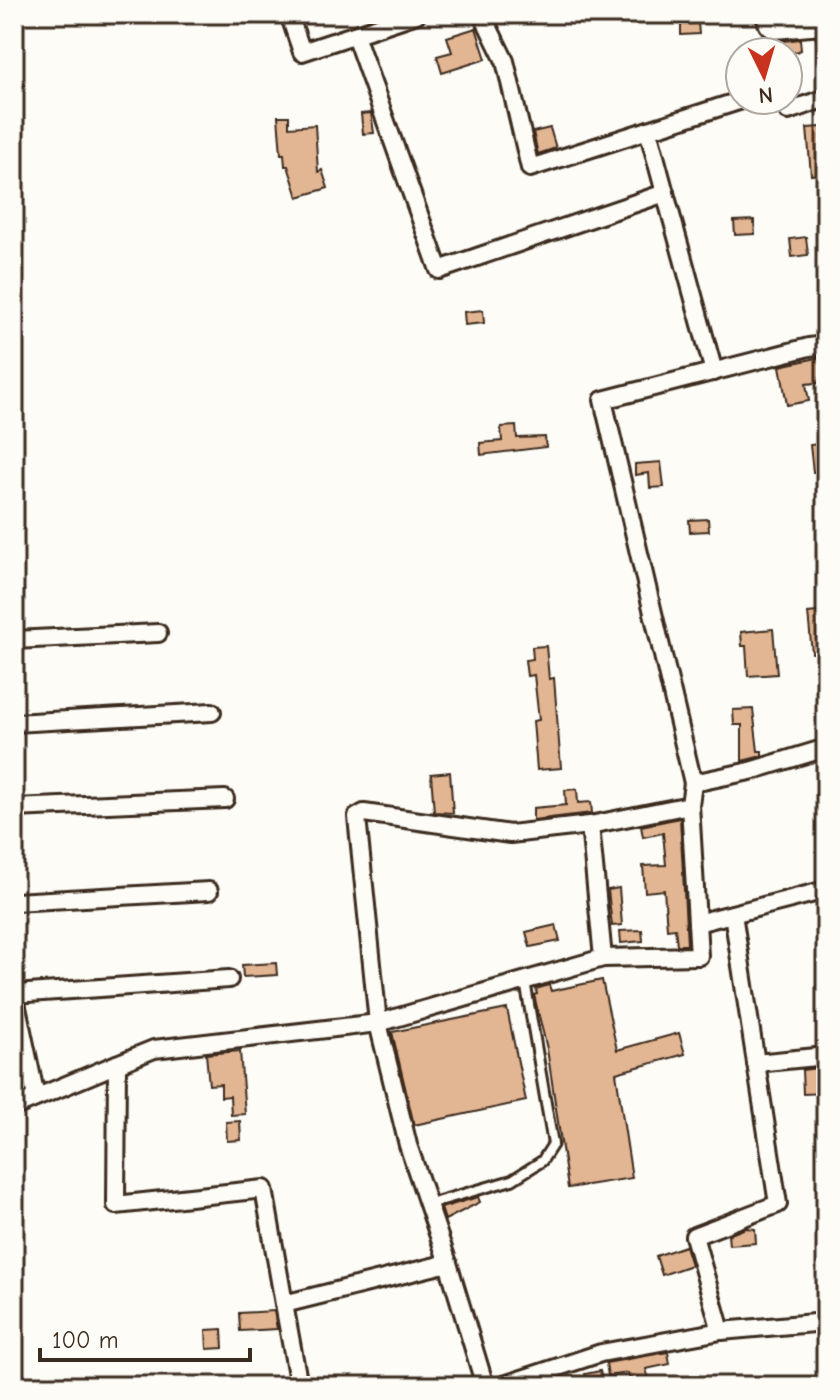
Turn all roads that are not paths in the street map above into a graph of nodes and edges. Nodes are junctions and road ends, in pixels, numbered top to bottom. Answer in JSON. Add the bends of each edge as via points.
{"nodes":[{"id":1,"x":289,"y":14,"type":"edge"},
{"id":2,"x":417,"y":14,"type":"edge"},
{"id":3,"x":482,"y":14,"type":"edge"},
{"id":4,"x":764,"y":14,"type":"edge"},
{"id":5,"x":822,"y":26,"type":"edge"},
{"id":6,"x":355,"y":35,"type":"junction"},
{"id":7,"x":826,"y":98,"type":"edge"},
{"id":8,"x":724,"y":106,"type":"edge"},
{"id":9,"x":804,"y":106,"type":"edge"},
{"id":10,"x":648,"y":130,"type":"junction"},
{"id":11,"x":665,"y":193,"type":"junction"},
{"id":12,"x":826,"y":345,"type":"edge"},
{"id":13,"x":714,"y":372,"type":"junction"},
{"id":14,"x":158,"y":633,"type":"dead end"},
{"id":15,"x":14,"y":640,"type":"edge"},
{"id":16,"x":212,"y":712,"type":"dead end"},
{"id":17,"x":14,"y":723,"type":"edge"},
{"id":18,"x":826,"y":748,"type":"edge"},
{"id":19,"x":693,"y":783,"type":"junction"},
{"id":20,"x":225,"y":799,"type":"dead end"},
{"id":21,"x":690,"y":805,"type":"junction"},
{"id":22,"x":14,"y":808,"type":"edge"},
{"id":23,"x":590,"y":825,"type":"junction"},
{"id":24,"x":826,"y":890,"type":"edge"},
{"id":25,"x":209,"y":891,"type":"dead end"},
{"id":26,"x":14,"y":902,"type":"edge"},
{"id":27,"x":733,"y":914,"type":"junction"},
{"id":28,"x":697,"y":923,"type":"junction"},
{"id":29,"x":603,"y":958,"type":"junction"},
{"id":30,"x":229,"y":979,"type":"dead end"},
{"id":31,"x":525,"y":981,"type":"junction"},
{"id":32,"x":14,"y":994,"type":"edge"},
{"id":33,"x":378,"y":1023,"type":"junction"},
{"id":34,"x":826,"y":1056,"type":"edge"},
{"id":35,"x":756,"y":1063,"type":"junction"},
{"id":36,"x":117,"y":1064,"type":"junction"},
{"id":37,"x":36,"y":1097,"type":"junction"},
{"id":38,"x":14,"y":1107,"type":"edge"},
{"id":39,"x":428,"y":1204,"type":"junction"},
{"id":40,"x":448,"y":1263,"type":"junction"},
{"id":41,"x":284,"y":1304,"type":"junction"},
{"id":42,"x":826,"y":1322,"type":"edge"},
{"id":43,"x":721,"y":1331,"type":"junction"},
{"id":44,"x":299,"y":1386,"type":"edge"},
{"id":45,"x":485,"y":1386,"type":"edge"},
{"id":46,"x":501,"y":1386,"type":"edge"}],
"edges":[{"from":1,"to":6,"type":"street","via":[[302,52]]},
{"from":2,"to":6,"type":"street"},
{"from":3,"to":10,"type":"street","via":[[505,61],[530,168]]},
{"from":4,"to":5,"type":"street","via":[[774,30]]},
{"from":6,"to":11,"type":"street","via":[[439,270]]},
{"from":7,"to":9,"type":"street"},
{"from":8,"to":10,"type":"street"},
{"from":10,"to":11,"type":"street"},
{"from":11,"to":13,"type":"street"},
{"from":12,"to":13,"type":"street"},
{"from":13,"to":19,"type":"street","via":[[603,400]]},
{"from":14,"to":15,"type":"street"},
{"from":16,"to":17,"type":"street"},
{"from":18,"to":19,"type":"street"},
{"from":19,"to":21,"type":"street"},
{"from":20,"to":22,"type":"street"},
{"from":21,"to":23,"type":"street"},
{"from":21,"to":28,"type":"street"},
{"from":23,"to":29,"type":"street"},
{"from":23,"to":33,"type":"street","via":[[510,834],[386,815],[357,817]]},
{"from":24,"to":27,"type":"street"},
{"from":25,"to":26,"type":"street"},
{"from":27,"to":28,"type":"street"},
{"from":27,"to":35,"type":"street"},
{"from":28,"to":29,"type":"street","via":[[699,956]]},
{"from":29,"to":31,"type":"street"},
{"from":30,"to":32,"type":"street"},
{"from":31,"to":33,"type":"street"},
{"from":31,"to":39,"type":"lane","via":[[553,1144],[542,1161],[512,1180]]},
{"from":32,"to":37,"type":"street"},
{"from":33,"to":36,"type":"street","via":[[154,1049]]},
{"from":33,"to":39,"type":"street"},
{"from":34,"to":35,"type":"street"},
{"from":35,"to":43,"type":"street","via":[[778,1204],[694,1236]]},
{"from":36,"to":37,"type":"street"},
{"from":36,"to":41,"type":"street","via":[[116,1205],[264,1189]]},
{"from":37,"to":38,"type":"street"},
{"from":39,"to":40,"type":"street"},
{"from":40,"to":41,"type":"street"},
{"from":40,"to":45,"type":"street"},
{"from":41,"to":44,"type":"street"},
{"from":42,"to":43,"type":"street"},
{"from":43,"to":46,"type":"street","via":[[601,1353]]}]}
